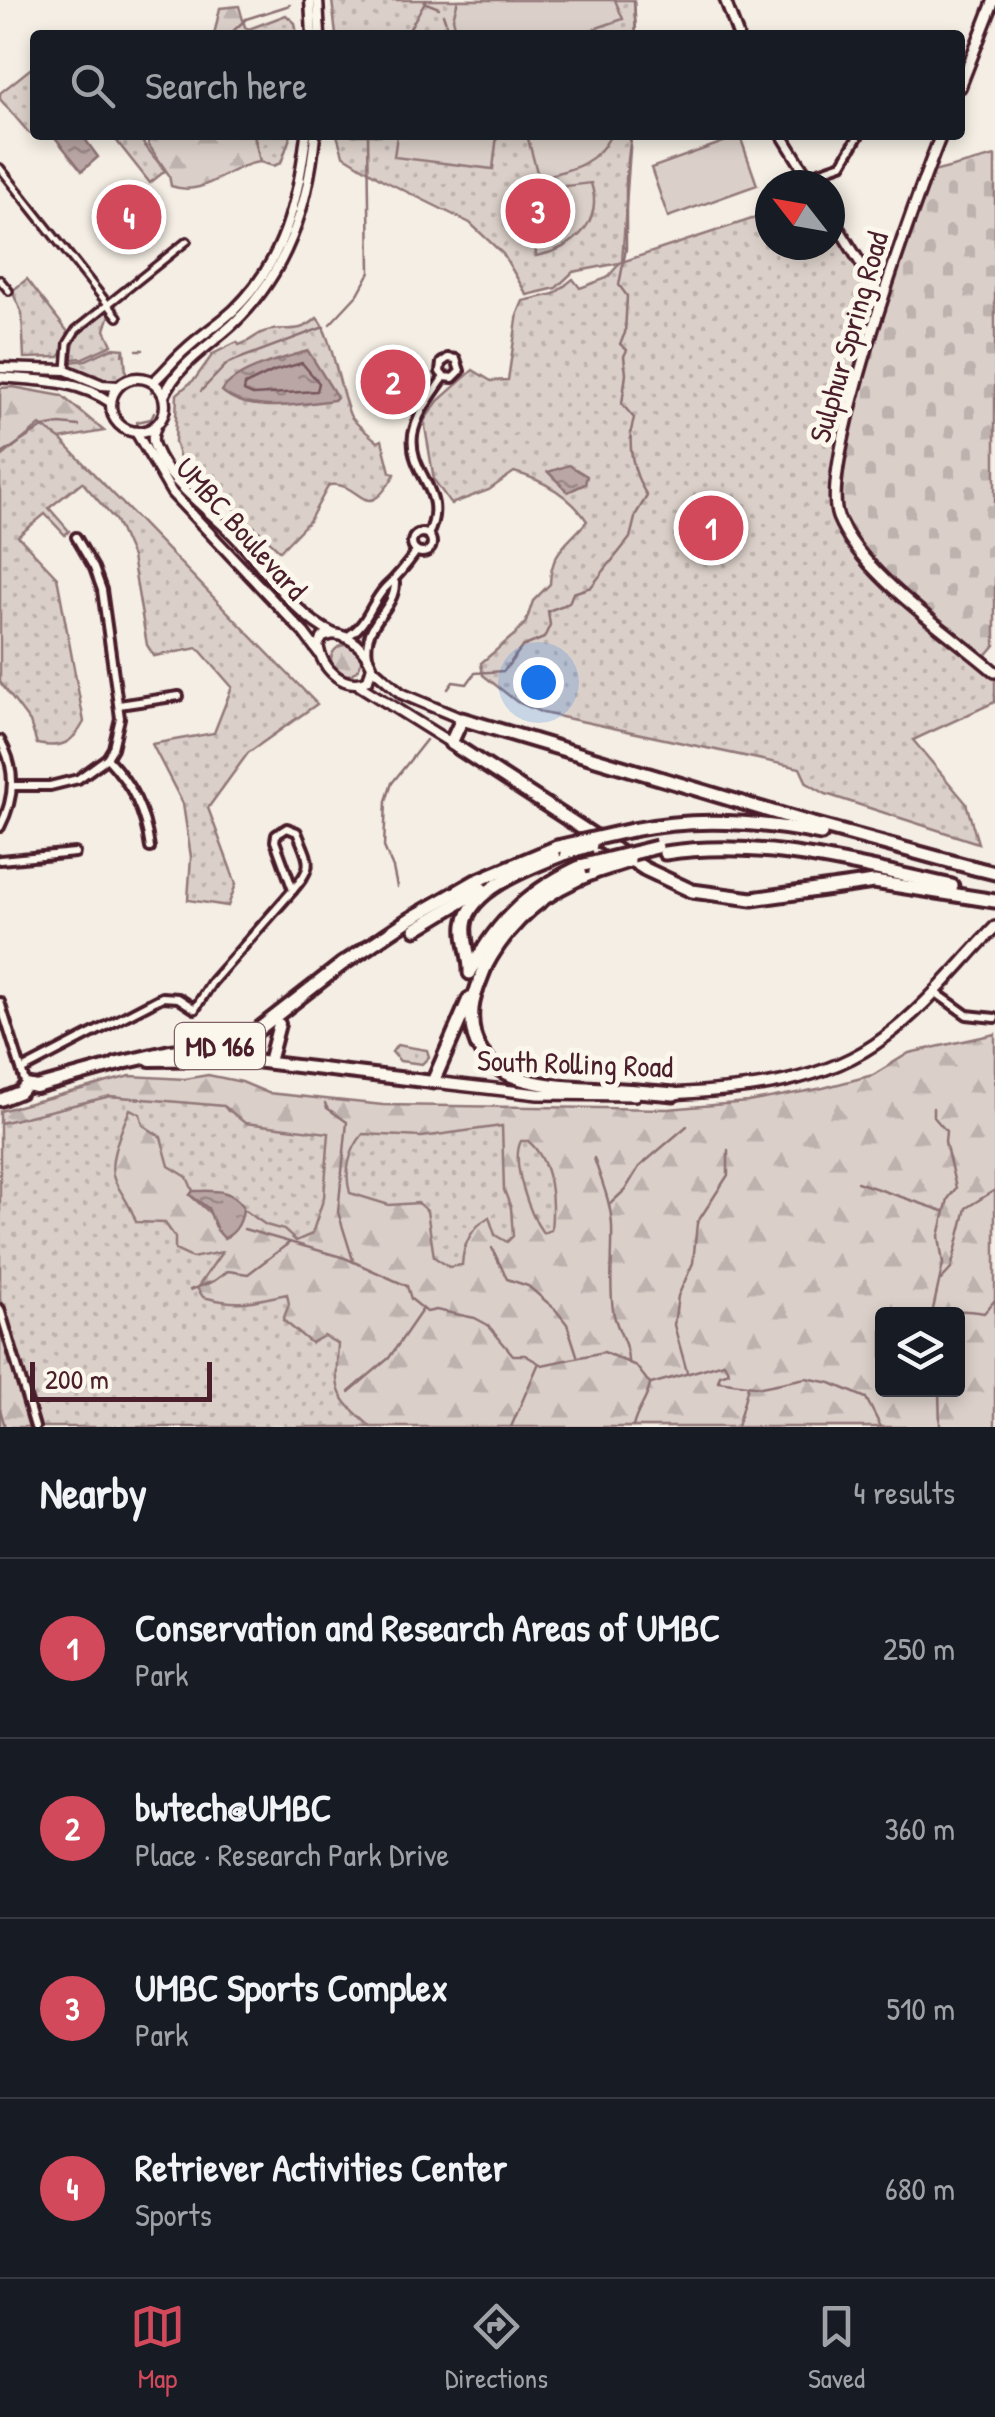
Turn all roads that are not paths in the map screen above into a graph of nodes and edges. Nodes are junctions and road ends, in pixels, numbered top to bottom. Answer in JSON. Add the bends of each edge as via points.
{"nodes":[{"id":1,"x":310,"y":0,"type":"edge"},
{"id":2,"x":318,"y":0,"type":"edge"},
{"id":3,"x":725,"y":0,"type":"edge"},
{"id":4,"x":993,"y":6,"type":"edge"},
{"id":5,"x":312,"y":30,"type":"edge"},
{"id":6,"x":320,"y":30,"type":"edge"},
{"id":7,"x":736,"y":30,"type":"edge"},
{"id":8,"x":965,"y":75,"type":"edge"},
{"id":9,"x":305,"y":140,"type":"edge"},
{"id":10,"x":314,"y":140,"type":"edge"},
{"id":11,"x":785,"y":140,"type":"edge"},
{"id":12,"x":856,"y":140,"type":"edge"},
{"id":13,"x":939,"y":140,"type":"edge"},
{"id":14,"x":0,"y":168,"type":"edge"},
{"id":15,"x":803,"y":170,"type":"edge"},
{"id":16,"x":831,"y":170,"type":"edge"},
{"id":17,"x":845,"y":238,"type":"edge"},
{"id":18,"x":187,"y":241,"type":"dead end"},
{"id":19,"x":0,"y":280,"type":"edge"},
{"id":20,"x":8,"y":291,"type":"dead end"},
{"id":21,"x":882,"y":298,"type":"junction"},
{"id":22,"x":108,"y":304,"type":"junction"},
{"id":23,"x":118,"y":317,"type":"dead end"},
{"id":24,"x":0,"y":368,"type":"edge"},
{"id":25,"x":66,"y":370,"type":"junction"},
{"id":26,"x":0,"y":377,"type":"edge"},
{"id":27,"x":444,"y":378,"type":"dead end"},
{"id":28,"x":153,"y":382,"type":"junction"},
{"id":29,"x":118,"y":386,"type":"junction"},
{"id":30,"x":164,"y":396,"type":"junction"},
{"id":31,"x":110,"y":402,"type":"junction"},
{"id":32,"x":156,"y":426,"type":"junction"},
{"id":33,"x":136,"y":432,"type":"junction"},
{"id":34,"x":428,"y":535,"type":"junction"},
{"id":35,"x":76,"y":537,"type":"dead end"},
{"id":36,"x":416,"y":552,"type":"junction"},
{"id":37,"x":395,"y":582,"type":"junction"},
{"id":38,"x":334,"y":634,"type":"junction"},
{"id":39,"x":346,"y":637,"type":"junction"},
{"id":40,"x":318,"y":652,"type":"junction"},
{"id":41,"x":368,"y":656,"type":"junction"},
{"id":42,"x":372,"y":666,"type":"junction"},
{"id":43,"x":995,"y":672,"type":"edge"},
{"id":44,"x":356,"y":684,"type":"junction"},
{"id":45,"x":178,"y":696,"type":"dead end"},
{"id":46,"x":119,"y":705,"type":"junction"},
{"id":47,"x":462,"y":719,"type":"junction"},
{"id":48,"x":0,"y":740,"type":"edge"},
{"id":49,"x":451,"y":743,"type":"junction"},
{"id":50,"x":107,"y":758,"type":"junction"},
{"id":51,"x":13,"y":786,"type":"junction"},
{"id":52,"x":0,"y":827,"type":"edge"},
{"id":53,"x":150,"y":848,"type":"dead end"},
{"id":54,"x":562,"y":850,"type":"junction"},
{"id":55,"x":75,"y":854,"type":"dead end"},
{"id":56,"x":0,"y":860,"type":"edge"},
{"id":57,"x":590,"y":868,"type":"junction"},
{"id":58,"x":978,"y":869,"type":"junction"},
{"id":59,"x":995,"y":873,"type":"edge"},
{"id":60,"x":293,"y":890,"type":"junction"},
{"id":61,"x":995,"y":898,"type":"edge"},
{"id":62,"x":995,"y":927,"type":"edge"},
{"id":63,"x":416,"y":929,"type":"dead end"},
{"id":64,"x":486,"y":965,"type":"junction"},
{"id":65,"x":308,"y":991,"type":"junction"},
{"id":66,"x":934,"y":991,"type":"junction"},
{"id":67,"x":0,"y":1002,"type":"edge"},
{"id":68,"x":995,"y":1018,"type":"edge"},
{"id":69,"x":279,"y":1024,"type":"joint"},
{"id":70,"x":268,"y":1062,"type":"junction"},
{"id":71,"x":116,"y":1064,"type":"junction"},
{"id":72,"x":22,"y":1070,"type":"junction"},
{"id":73,"x":432,"y":1082,"type":"junction"},
{"id":74,"x":26,"y":1085,"type":"junction"},
{"id":75,"x":674,"y":1094,"type":"junction"},
{"id":76,"x":0,"y":1100,"type":"edge"},
{"id":77,"x":0,"y":1309,"type":"edge"},
{"id":78,"x":35,"y":1427,"type":"edge"}],
"edges":[{"from":1,"to":5,"type":"street"},
{"from":2,"to":6,"type":"street"},
{"from":3,"to":7,"type":"street"},
{"from":4,"to":8,"type":"main road"},
{"from":9,"to":28,"type":"street","via":[[294,209],[265,273]]},
{"from":10,"to":30,"type":"street","via":[[302,212],[284,257],[251,306],[183,366]]},
{"from":11,"to":15,"type":"street"},
{"from":12,"to":16,"type":"street"},
{"from":13,"to":21,"type":"main road","name":"Sulphur Spring Road"},
{"from":14,"to":22,"type":"street"},
{"from":17,"to":21,"type":"street"},
{"from":18,"to":22,"type":"street"},
{"from":19,"to":20,"type":"street"},
{"from":21,"to":43,"type":"main road","name":"Sulphur Spring Road","via":[[840,454],[838,516],[902,595]]},
{"from":22,"to":23,"type":"street"},
{"from":22,"to":25,"type":"street","via":[[72,334]]},
{"from":24,"to":25,"type":"street"},
{"from":25,"to":29,"type":"street"},
{"from":26,"to":31,"type":"street","via":[[64,382]]},
{"from":27,"to":34,"type":"street","via":[[414,434],[436,509]]},
{"from":28,"to":29,"type":"street","via":[[133,378]]},
{"from":28,"to":30,"type":"street"},
{"from":29,"to":31,"type":"street"},
{"from":30,"to":32,"type":"street"},
{"from":31,"to":33,"type":"street","via":[[116,422]]},
{"from":32,"to":33,"type":"street"},
{"from":32,"to":38,"type":"street","name":"UMBC Boulevard","via":[[155,450],[186,490],[299,607]]},
{"from":33,"to":40,"type":"street","name":"UMBC Boulevard","via":[[172,494]]},
{"from":34,"to":36,"type":"street","via":[[413,539]]},
{"from":34,"to":36,"type":"street","via":[[431,550]]},
{"from":35,"to":46,"type":"street","via":[[102,590]]},
{"from":36,"to":37,"type":"street"},
{"from":37,"to":39,"type":"street"},
{"from":37,"to":41,"type":"street","via":[[369,632]]},
{"from":38,"to":39,"type":"street"},
{"from":38,"to":40,"type":"street","via":[[320,641]]},
{"from":39,"to":41,"type":"street"},
{"from":40,"to":44,"type":"street","via":[[336,676]]},
{"from":41,"to":42,"type":"street"},
{"from":42,"to":44,"type":"street","via":[[368,680]]},
{"from":42,"to":47,"type":"street","via":[[402,694]]},
{"from":44,"to":49,"type":"street"},
{"from":45,"to":46,"type":"street"},
{"from":46,"to":50,"type":"street","via":[[120,728]]},
{"from":47,"to":49,"type":"highway"},
{"from":47,"to":58,"type":"highway"},
{"from":48,"to":51,"type":"street"},
{"from":49,"to":61,"type":"highway","via":[[645,869],[692,891],[752,899],[874,882]]},
{"from":50,"to":51,"type":"street","via":[[66,783]]},
{"from":50,"to":53,"type":"street","via":[[138,798]]},
{"from":51,"to":52,"type":"street"},
{"from":54,"to":57,"type":"highway","via":[[474,903],[464,929],[470,973],[523,900],[548,882]]},
{"from":54,"to":58,"type":"highway","number":"MD 166","bridge":true,"via":[[632,830],[705,821],[838,838]]},
{"from":54,"to":63,"type":"highway"},
{"from":54,"to":65,"type":"highway","number":"MD 166","via":[[510,865],[442,900]]},
{"from":55,"to":56,"type":"street"},
{"from":57,"to":61,"type":"highway","bridge":true,"via":[[661,850],[757,850],[849,863]]},
{"from":57,"to":64,"type":"highway","via":[[530,908]]},
{"from":58,"to":59,"type":"highway","number":"MD 166"},
{"from":60,"to":60,"type":"street","via":[[309,863],[297,832],[287,828],[274,841]]},
{"from":60,"to":72,"type":"street","via":[[195,1009],[178,998],[155,1000]]},
{"from":62,"to":66,"type":"main road","name":"South Rolling Road"},
{"from":64,"to":73,"type":"highway"},
{"from":64,"to":75,"type":"highway","via":[[472,1023],[480,1050],[506,1074],[563,1086]]},
{"from":65,"to":69,"type":"highway"},
{"from":65,"to":71,"type":"highway","number":"MD 166","via":[[238,1041]]},
{"from":66,"to":68,"type":"street","via":[[967,1016]]},
{"from":66,"to":75,"type":"main road","name":"South Rolling Road","via":[[884,1038],[832,1068],[760,1085]]},
{"from":67,"to":72,"type":"street"},
{"from":69,"to":70,"type":"main road"},
{"from":70,"to":71,"type":"main road","name":"South Rolling Road","number":"MD 166","via":[[198,1057]]},
{"from":70,"to":73,"type":"main road","name":"South Rolling Road","number":"MD 166"},
{"from":71,"to":74,"type":"main road","name":"South Rolling Road","number":"MD 166"},
{"from":71,"to":76,"type":"main road","name":"South Rolling Road","number":"MD 166"},
{"from":72,"to":74,"type":"street"},
{"from":73,"to":75,"type":"main road","name":"South Rolling Road","via":[[548,1094]]},
{"from":74,"to":76,"type":"main road","name":"South Rolling Road","number":"MD 166"},
{"from":77,"to":78,"type":"street"}]}
